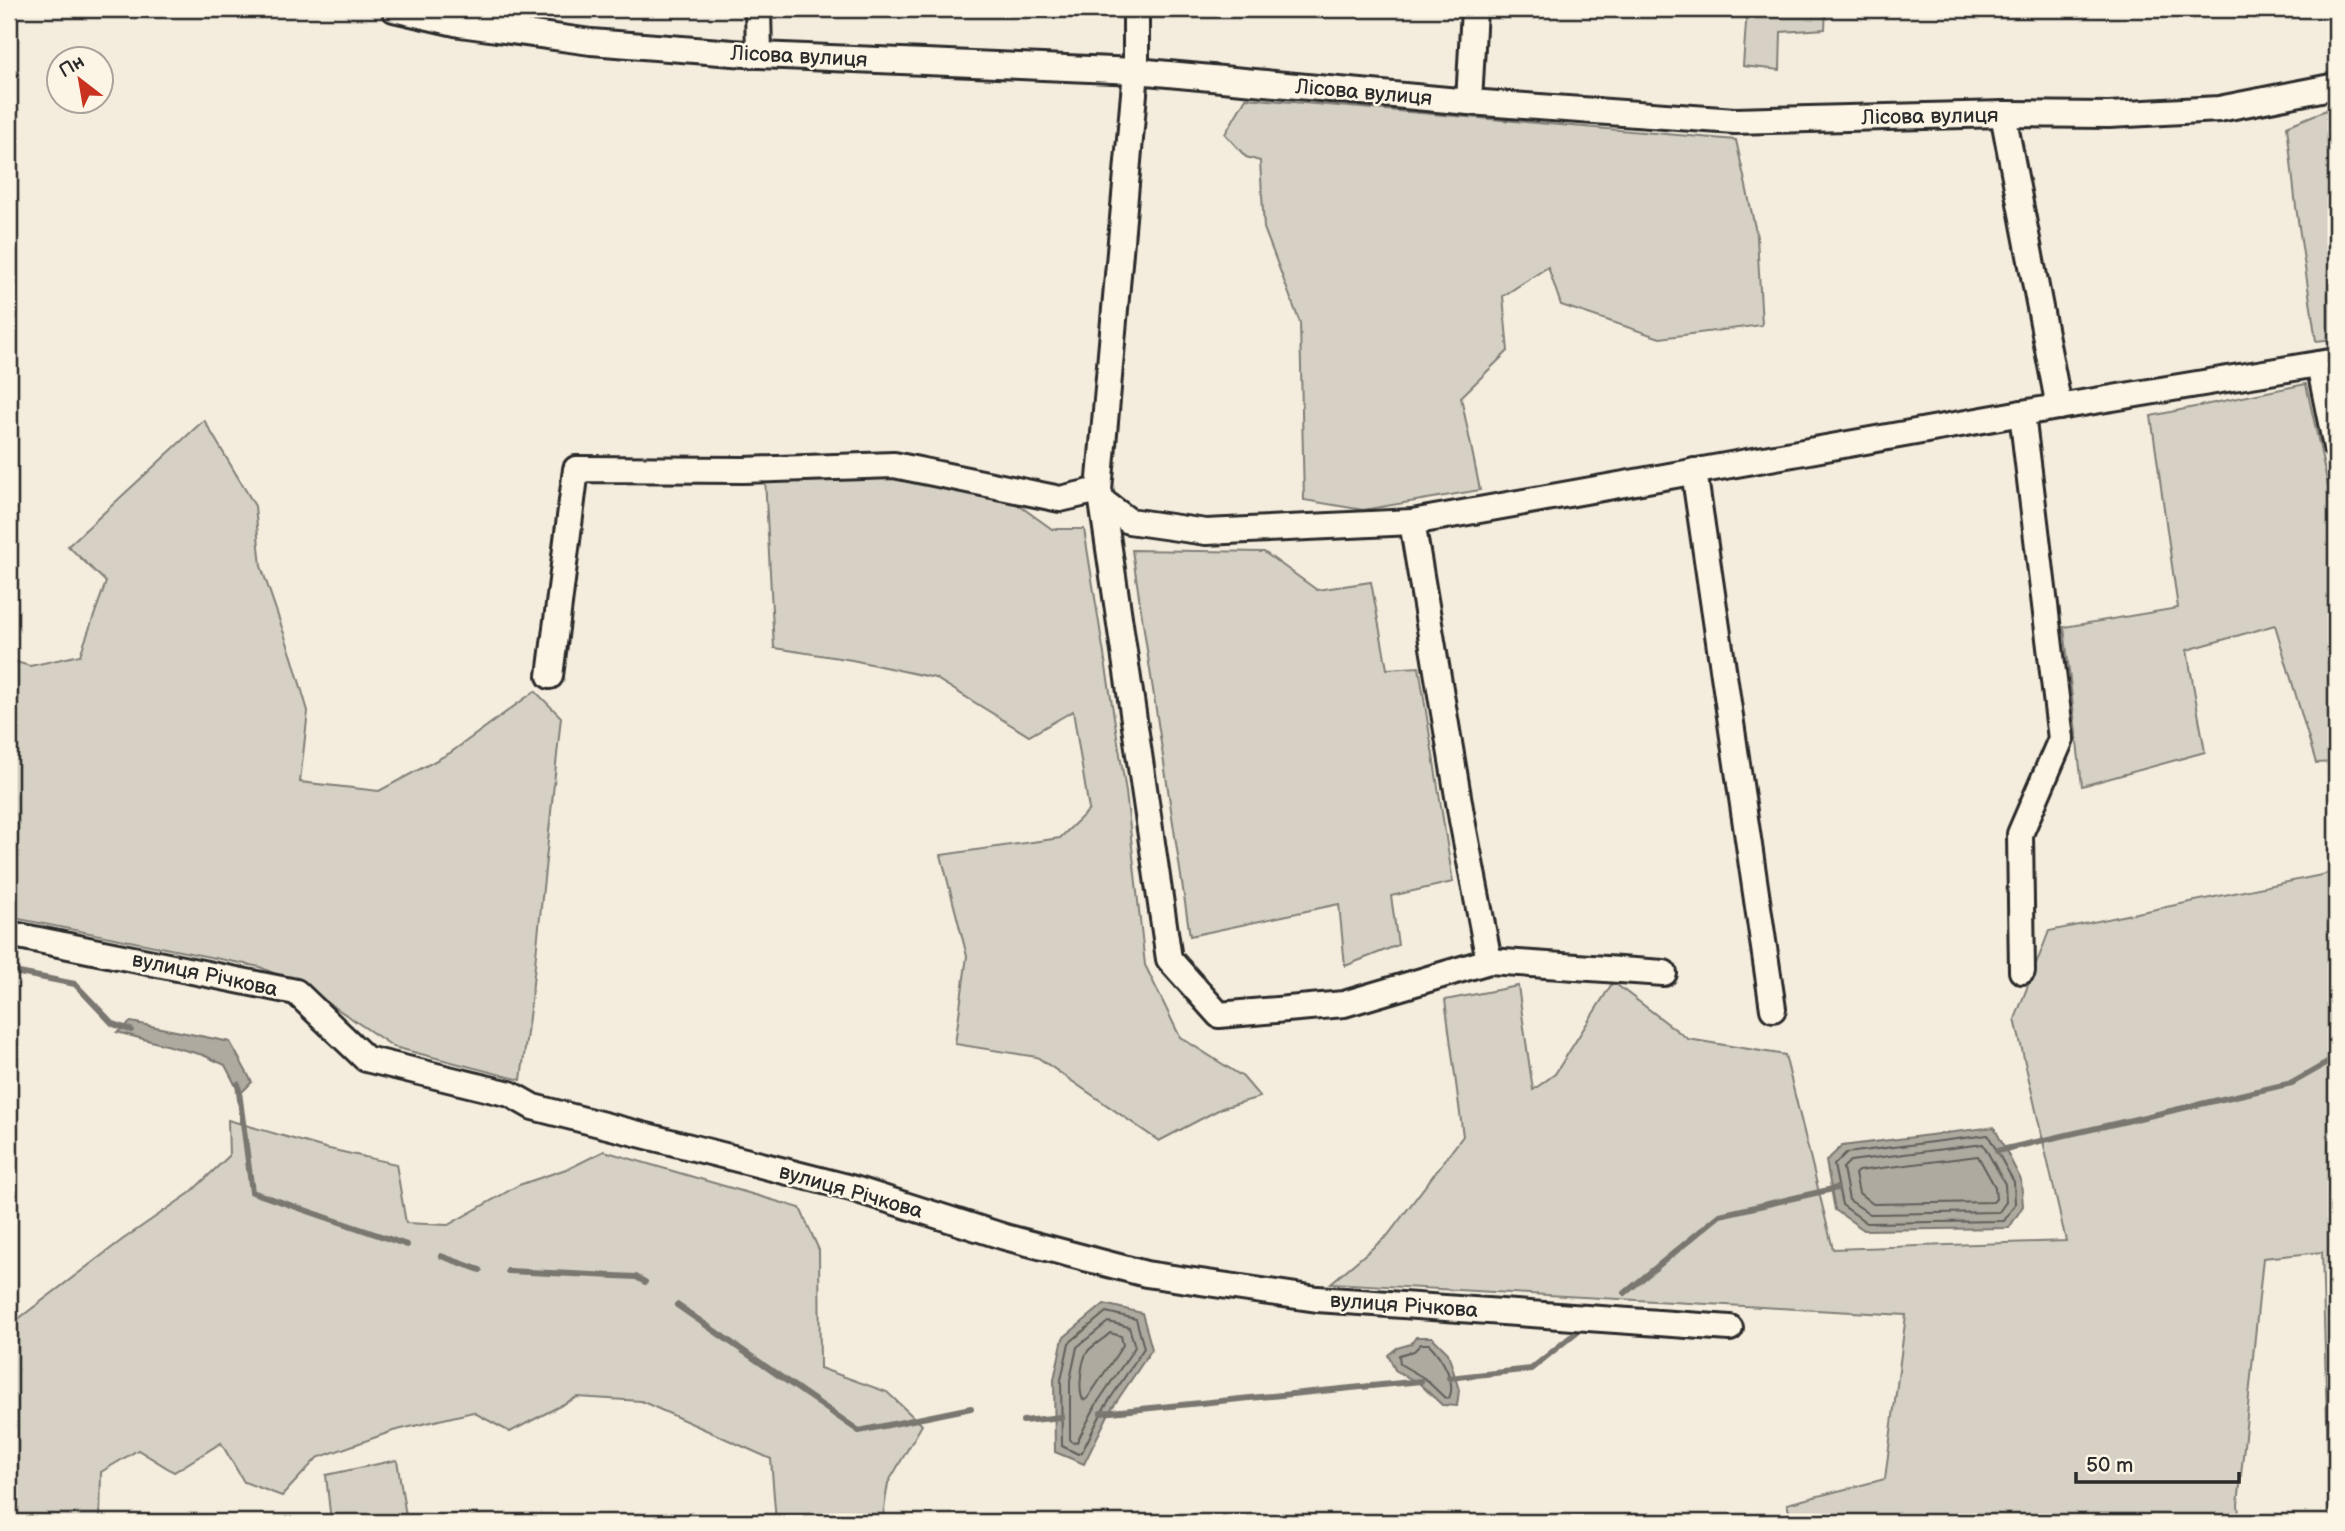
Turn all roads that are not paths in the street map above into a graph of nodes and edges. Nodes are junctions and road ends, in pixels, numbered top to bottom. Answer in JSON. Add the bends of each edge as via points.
{"nodes":[{"id":1,"x":394,"y":9,"type":"edge"},
{"id":2,"x":758,"y":9,"type":"edge"},
{"id":3,"x":1136,"y":9,"type":"edge"},
{"id":4,"x":1475,"y":9,"type":"edge"},
{"id":5,"x":759,"y":55,"type":"junction"},
{"id":6,"x":1136,"y":71,"type":"junction"},
{"id":7,"x":2336,"y":86,"type":"edge"},
{"id":8,"x":1469,"y":102,"type":"junction"},
{"id":9,"x":2003,"y":114,"type":"junction"},
{"id":10,"x":2328,"y":362,"type":"edge"},
{"id":11,"x":2059,"y":407,"type":"junction"},
{"id":12,"x":2022,"y":413,"type":"junction"},
{"id":13,"x":2336,"y":447,"type":"edge"},
{"id":14,"x":1694,"y":471,"type":"junction"},
{"id":15,"x":1100,"y":495,"type":"junction"},
{"id":16,"x":1412,"y":522,"type":"junction"},
{"id":17,"x":550,"y":677,"type":"dead end"},
{"id":18,"x":9,"y":934,"type":"edge"},
{"id":19,"x":1489,"y":961,"type":"junction"},
{"id":20,"x":2022,"y":971,"type":"dead end"},
{"id":21,"x":1664,"y":973,"type":"dead end"},
{"id":22,"x":1773,"y":1009,"type":"dead end"},
{"id":23,"x":1730,"y":1328,"type":"dead end"}],
"edges":[{"from":1,"to":5,"type":"street","name":"Лісова вулиця","via":[[460,24],[591,42]]},
{"from":2,"to":5,"type":"street"},
{"from":3,"to":6,"type":"street"},
{"from":4,"to":8,"type":"street"},
{"from":5,"to":6,"type":"street","name":"Лісова вулиця"},
{"from":6,"to":8,"type":"street","name":"Лісова вулиця"},
{"from":6,"to":15,"type":"street"},
{"from":7,"to":9,"type":"street","name":"Лісова вулиця","via":[[2219,109],[2109,116]]},
{"from":8,"to":9,"type":"street","name":"Лісова вулиця","via":[[1735,121]]},
{"from":9,"to":11,"type":"street"},
{"from":10,"to":11,"type":"street"},
{"from":10,"to":13,"type":"street"},
{"from":11,"to":12,"type":"street"},
{"from":12,"to":14,"type":"street"},
{"from":12,"to":20,"type":"street","via":[[2061,739],[2020,834]]},
{"from":14,"to":16,"type":"street"},
{"from":14,"to":22,"type":"street"},
{"from":15,"to":16,"type":"street","via":[[1129,522],[1206,532]]},
{"from":15,"to":17,"type":"street","via":[[1060,499],[894,465],[576,469]]},
{"from":15,"to":19,"type":"street","via":[[1169,959],[1219,1015],[1344,1004]]},
{"from":16,"to":19,"type":"street"},
{"from":18,"to":23,"type":"street","name":"вулиця Річкова","via":[[296,992],[366,1059],[510,1094],[533,1107],[851,1188],[1005,1237],[1146,1274],[1317,1299]]},
{"from":19,"to":21,"type":"street"}]}
